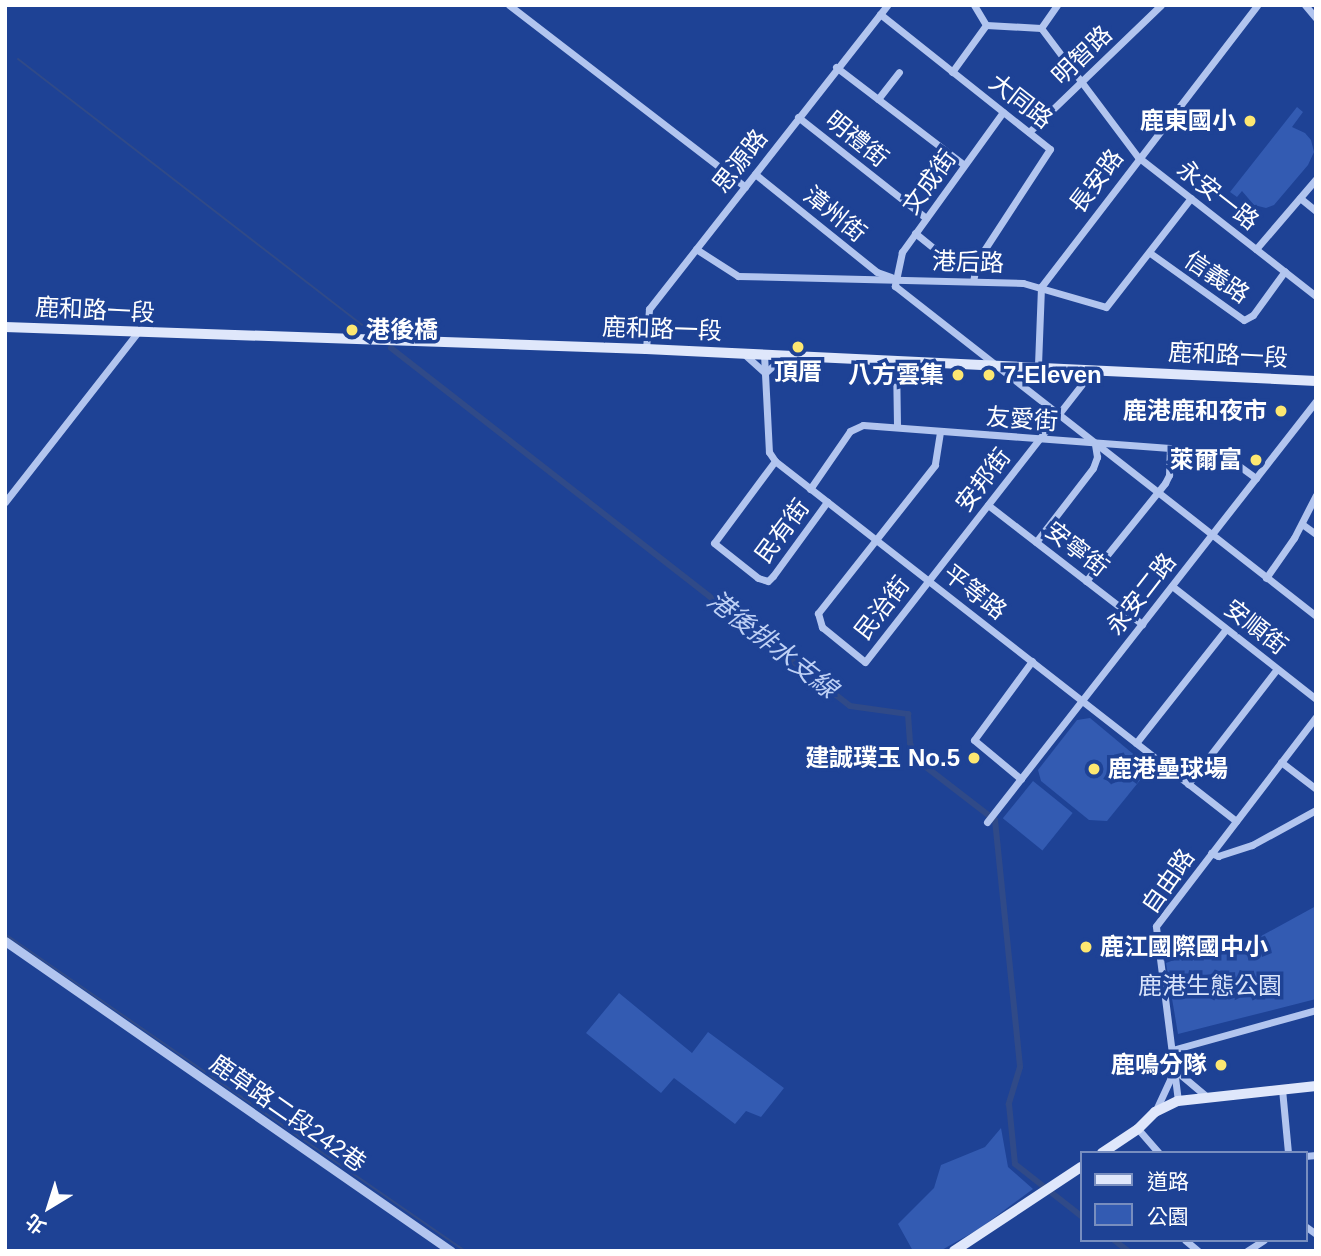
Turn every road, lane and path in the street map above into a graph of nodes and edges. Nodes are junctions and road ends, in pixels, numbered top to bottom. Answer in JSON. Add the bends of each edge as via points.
{"nodes":[{"id":1,"x":509,"y":5,"type":"edge"},
{"id":2,"x":887,"y":5,"type":"edge"},
{"id":3,"x":974,"y":5,"type":"edge"},
{"id":4,"x":1057,"y":5,"type":"edge"},
{"id":5,"x":1161,"y":5,"type":"edge"},
{"id":6,"x":1257,"y":5,"type":"edge"},
{"id":7,"x":1305,"y":5,"type":"edge"},
{"id":8,"x":880,"y":14,"type":"junction"},
{"id":9,"x":1316,"y":18,"type":"edge"},
{"id":10,"x":986,"y":25,"type":"junction"},
{"id":11,"x":1041,"y":28,"type":"junction"},
{"id":12,"x":836,"y":67,"type":"junction"},
{"id":13,"x":899,"y":72,"type":"dead end"},
{"id":14,"x":952,"y":72,"type":"junction"},
{"id":15,"x":1081,"y":83,"type":"junction"},
{"id":16,"x":878,"y":99,"type":"junction"},
{"id":17,"x":1003,"y":112,"type":"junction"},
{"id":18,"x":798,"y":117,"type":"junction"},
{"id":19,"x":1030,"y":132,"type":"junction"},
{"id":20,"x":1138,"y":157,"type":"junction"},
{"id":21,"x":964,"y":165,"type":"junction"},
{"id":22,"x":755,"y":174,"type":"junction"},
{"id":23,"x":1316,"y":179,"type":"edge"},
{"id":24,"x":745,"y":187,"type":"junction"},
{"id":25,"x":1191,"y":198,"type":"junction"},
{"id":26,"x":1300,"y":198,"type":"junction"},
{"id":27,"x":1316,"y":211,"type":"edge"},
{"id":28,"x":926,"y":218,"type":"junction"},
{"id":29,"x":915,"y":233,"type":"junction"},
{"id":30,"x":696,"y":249,"type":"junction"},
{"id":31,"x":1256,"y":249,"type":"junction"},
{"id":32,"x":937,"y":251,"type":"dead end"},
{"id":33,"x":1150,"y":253,"type":"junction"},
{"id":34,"x":1284,"y":271,"type":"junction"},
{"id":35,"x":895,"y":279,"type":"junction"},
{"id":36,"x":974,"y":281,"type":"junction"},
{"id":37,"x":1041,"y":287,"type":"junction"},
{"id":38,"x":1316,"y":296,"type":"edge"},
{"id":39,"x":5,"y":327,"type":"edge"},
{"id":40,"x":137,"y":333,"type":"junction"},
{"id":41,"x":646,"y":349,"type":"junction"},
{"id":42,"x":744,"y":354,"type":"junction"},
{"id":43,"x":764,"y":355,"type":"junction"},
{"id":44,"x":784,"y":355,"type":"junction"},
{"id":45,"x":896,"y":361,"type":"junction"},
{"id":46,"x":1038,"y":365,"type":"junction"},
{"id":47,"x":998,"y":367,"type":"junction"},
{"id":48,"x":1093,"y":370,"type":"junction"},
{"id":49,"x":765,"y":373,"type":"junction"},
{"id":50,"x":1316,"y":381,"type":"edge"},
{"id":51,"x":1316,"y":401,"type":"edge"},
{"id":52,"x":1058,"y":415,"type":"junction"},
{"id":53,"x":897,"y":427,"type":"junction"},
{"id":54,"x":940,"y":432,"type":"junction"},
{"id":55,"x":1040,"y":438,"type":"junction"},
{"id":56,"x":1095,"y":444,"type":"junction"},
{"id":57,"x":1170,"y":449,"type":"junction"},
{"id":58,"x":775,"y":461,"type":"junction"},
{"id":59,"x":1256,"y":478,"type":"junction"},
{"id":60,"x":810,"y":489,"type":"junction"},
{"id":61,"x":1158,"y":494,"type":"junction"},
{"id":62,"x":1316,"y":495,"type":"edge"},
{"id":63,"x":5,"y":502,"type":"edge"},
{"id":64,"x":827,"y":502,"type":"junction"},
{"id":65,"x":988,"y":505,"type":"junction"},
{"id":66,"x":1302,"y":524,"type":"junction"},
{"id":67,"x":1316,"y":534,"type":"edge"},
{"id":68,"x":1211,"y":536,"type":"junction"},
{"id":69,"x":877,"y":539,"type":"junction"},
{"id":70,"x":1036,"y":542,"type":"junction"},
{"id":71,"x":1266,"y":578,"type":"junction"},
{"id":72,"x":928,"y":580,"type":"junction"},
{"id":73,"x":1086,"y":581,"type":"junction"},
{"id":74,"x":1172,"y":586,"type":"junction"},
{"id":75,"x":1316,"y":616,"type":"edge"},
{"id":76,"x":1142,"y":624,"type":"junction"},
{"id":77,"x":1226,"y":629,"type":"junction"},
{"id":78,"x":1032,"y":661,"type":"junction"},
{"id":79,"x":1277,"y":669,"type":"junction"},
{"id":80,"x":1316,"y":699,"type":"edge"},
{"id":81,"x":1082,"y":701,"type":"junction"},
{"id":82,"x":1316,"y":717,"type":"edge"},
{"id":83,"x":1136,"y":743,"type":"junction"},
{"id":84,"x":1281,"y":762,"type":"junction"},
{"id":85,"x":1021,"y":779,"type":"junction"},
{"id":86,"x":1188,"y":784,"type":"junction"},
{"id":87,"x":1316,"y":789,"type":"edge"},
{"id":88,"x":1316,"y":810,"type":"edge"},
{"id":89,"x":1236,"y":821,"type":"junction"},
{"id":90,"x":987,"y":822,"type":"dead end"},
{"id":91,"x":1211,"y":853,"type":"junction"},
{"id":92,"x":5,"y":941,"type":"edge"},
{"id":93,"x":1316,"y":1010,"type":"edge"},
{"id":94,"x":1172,"y":1050,"type":"junction"},
{"id":95,"x":1174,"y":1069,"type":"junction"},
{"id":96,"x":1316,"y":1086,"type":"edge"},
{"id":97,"x":1282,"y":1090,"type":"junction"},
{"id":98,"x":1206,"y":1096,"type":"junction"},
{"id":99,"x":1178,"y":1101,"type":"junction"},
{"id":100,"x":1155,"y":1112,"type":"junction"},
{"id":101,"x":1138,"y":1129,"type":"junction"},
{"id":102,"x":1105,"y":1151,"type":"edge"},
{"id":103,"x":1157,"y":1151,"type":"edge"},
{"id":104,"x":1288,"y":1151,"type":"edge"},
{"id":105,"x":1080,"y":1168,"type":"edge"},
{"id":106,"x":956,"y":1250,"type":"edge"},
{"id":107,"x":451,"y":1251,"type":"edge"}],
"edges":[{"from":1,"to":24,"type":"street"},
{"from":2,"to":8,"type":"street","name":"思源路"},
{"from":3,"to":10,"type":"street"},
{"from":4,"to":11,"type":"street"},
{"from":5,"to":15,"type":"street","name":"明智路"},
{"from":6,"to":20,"type":"street","name":"長安路"},
{"from":7,"to":9,"type":"street"},
{"from":8,"to":12,"type":"street","name":"思源路"},
{"from":8,"to":14,"type":"street","name":"大同路"},
{"from":10,"to":11,"type":"street"},
{"from":10,"to":14,"type":"street"},
{"from":11,"to":15,"type":"street","name":"永安一路"},
{"from":12,"to":16,"type":"street"},
{"from":12,"to":18,"type":"street","name":"思源路"},
{"from":13,"to":16,"type":"street"},
{"from":14,"to":17,"type":"street","name":"大同路"},
{"from":15,"to":19,"type":"street","name":"明智路"},
{"from":15,"to":20,"type":"street","name":"永安一路"},
{"from":16,"to":21,"type":"street"},
{"from":17,"to":19,"type":"street","name":"大同路"},
{"from":17,"to":21,"type":"street","name":"文成街"},
{"from":18,"to":22,"type":"street","name":"思源路"},
{"from":18,"to":28,"type":"street","name":"明禮街"},
{"from":19,"to":36,"type":"street","name":"大同路","via":[[1050,149],[1048,155],[976,261]]},
{"from":20,"to":25,"type":"street","name":"永安一路"},
{"from":20,"to":37,"type":"street","name":"長安路"},
{"from":21,"to":28,"type":"street","name":"文成街"},
{"from":22,"to":24,"type":"street","name":"思源路"},
{"from":22,"to":35,"type":"street","name":"漳州街","via":[[877,272]]},
{"from":23,"to":26,"type":"street"},
{"from":24,"to":30,"type":"street","name":"思源路"},
{"from":25,"to":31,"type":"street","name":"永安一路"},
{"from":25,"to":33,"type":"street","name":"港后路"},
{"from":26,"to":27,"type":"street"},
{"from":26,"to":31,"type":"street"},
{"from":28,"to":29,"type":"street","name":"文成街"},
{"from":29,"to":32,"type":"street"},
{"from":29,"to":35,"type":"street","name":"文成街","via":[[902,252]]},
{"from":30,"to":35,"type":"street","name":"港后路","via":[[738,276]]},
{"from":30,"to":41,"type":"street","name":"思源路","via":[[649,309]]},
{"from":31,"to":34,"type":"street","name":"永安一路"},
{"from":33,"to":34,"type":"street","name":"信義路","via":[[1244,320],[1253,315]]},
{"from":33,"to":37,"type":"street","name":"港后路","via":[[1106,307]]},
{"from":34,"to":38,"type":"street","name":"永安一路"},
{"from":35,"to":36,"type":"street","name":"港后路"},
{"from":35,"to":47,"type":"street","via":[[902,294]]},
{"from":36,"to":37,"type":"street","name":"港后路"},
{"from":37,"to":46,"type":"street"},
{"from":39,"to":40,"type":"main road","name":"鹿和路一段"},
{"from":40,"to":41,"type":"main road","name":"鹿和路一段"},
{"from":40,"to":63,"type":"street"},
{"from":41,"to":42,"type":"main road","name":"鹿和路一段"},
{"from":42,"to":43,"type":"main road","name":"鹿和路一段"},
{"from":42,"to":49,"type":"street"},
{"from":43,"to":44,"type":"main road","name":"鹿和路一段"},
{"from":43,"to":49,"type":"street"},
{"from":44,"to":45,"type":"main road","name":"鹿和路一段"},
{"from":44,"to":49,"type":"street"},
{"from":45,"to":47,"type":"main road","name":"鹿和路一段"},
{"from":45,"to":53,"type":"street"},
{"from":46,"to":47,"type":"main road","name":"鹿和路一段"},
{"from":46,"to":48,"type":"main road","name":"鹿和路一段"},
{"from":47,"to":52,"type":"street"},
{"from":48,"to":50,"type":"main road","name":"鹿和路一段"},
{"from":48,"to":52,"type":"street","name":"安邦街"},
{"from":49,"to":58,"type":"street","via":[[769,452]]},
{"from":51,"to":59,"type":"street","name":"永安二路"},
{"from":52,"to":55,"type":"street","name":"安邦街"},
{"from":52,"to":56,"type":"street"},
{"from":53,"to":54,"type":"street","name":"友愛街"},
{"from":53,"to":60,"type":"street","name":"友愛街","via":[[855,427]]},
{"from":54,"to":55,"type":"street","name":"友愛街"},
{"from":54,"to":69,"type":"street","via":[[934,465]]},
{"from":55,"to":56,"type":"street","name":"友愛街"},
{"from":55,"to":65,"type":"street","name":"安邦街"},
{"from":56,"to":57,"type":"street","name":"友愛街"},
{"from":56,"to":61,"type":"street"},
{"from":56,"to":70,"type":"street","via":[[1093,468]]},
{"from":57,"to":59,"type":"street","name":"友愛街","via":[[1219,454]]},
{"from":57,"to":61,"type":"street","via":[[1169,474]]},
{"from":58,"to":60,"type":"street","name":"平等路"},
{"from":58,"to":64,"type":"street","name":"民有街","via":[[714,543],[758,578],[768,581],[773,576]]},
{"from":59,"to":68,"type":"street","name":"永安二路"},
{"from":60,"to":64,"type":"street","name":"平等路"},
{"from":61,"to":68,"type":"street"},
{"from":61,"to":73,"type":"street"},
{"from":62,"to":66,"type":"street"},
{"from":64,"to":69,"type":"street","name":"平等路"},
{"from":65,"to":70,"type":"street","name":"安寧街"},
{"from":65,"to":72,"type":"street","name":"安邦街"},
{"from":66,"to":67,"type":"street"},
{"from":66,"to":71,"type":"street"},
{"from":68,"to":71,"type":"street"},
{"from":68,"to":74,"type":"street","name":"永安二路"},
{"from":69,"to":72,"type":"street","name":"平等路"},
{"from":69,"to":72,"type":"street","name":"民治街","via":[[817,617],[822,627],[865,662]]},
{"from":70,"to":73,"type":"street","name":"安寧街"},
{"from":71,"to":75,"type":"street"},
{"from":72,"to":78,"type":"street","name":"平等路"},
{"from":73,"to":76,"type":"street","name":"安寧街"},
{"from":74,"to":76,"type":"street","name":"永安二路"},
{"from":74,"to":77,"type":"street","name":"安順街"},
{"from":76,"to":81,"type":"street","name":"永安二路"},
{"from":77,"to":79,"type":"street","name":"安順街"},
{"from":77,"to":83,"type":"street"},
{"from":78,"to":81,"type":"street","name":"平等路"},
{"from":78,"to":85,"type":"street","via":[[974,740]]},
{"from":79,"to":80,"type":"street","name":"安順街"},
{"from":79,"to":86,"type":"street"},
{"from":81,"to":83,"type":"street","name":"平等路"},
{"from":81,"to":85,"type":"street","name":"永安二路"},
{"from":82,"to":84,"type":"street","name":"自由路"},
{"from":83,"to":86,"type":"street","name":"平等路"},
{"from":84,"to":87,"type":"street"},
{"from":84,"to":89,"type":"street","name":"自由路"},
{"from":85,"to":90,"type":"street","name":"永安二路"},
{"from":86,"to":89,"type":"street","name":"平等路"},
{"from":88,"to":91,"type":"street","via":[[1252,845],[1218,856]]},
{"from":89,"to":91,"type":"street","name":"自由路"},
{"from":91,"to":94,"type":"street","name":"自由路","via":[[1156,926]]},
{"from":92,"to":107,"type":"street","name":"鹿草路二段242巷"},
{"from":93,"to":94,"type":"street"},
{"from":94,"to":95,"type":"street","name":"自由路"},
{"from":95,"to":98,"type":"street"},
{"from":95,"to":99,"type":"street","name":"自由路"},
{"from":95,"to":100,"type":"street"},
{"from":96,"to":97,"type":"main road"},
{"from":97,"to":98,"type":"main road"},
{"from":97,"to":104,"type":"street"},
{"from":98,"to":99,"type":"main road"},
{"from":99,"to":100,"type":"main road"},
{"from":100,"to":101,"type":"main road"},
{"from":101,"to":102,"type":"main road"},
{"from":101,"to":103,"type":"street"},
{"from":105,"to":106,"type":"main road"}]}
